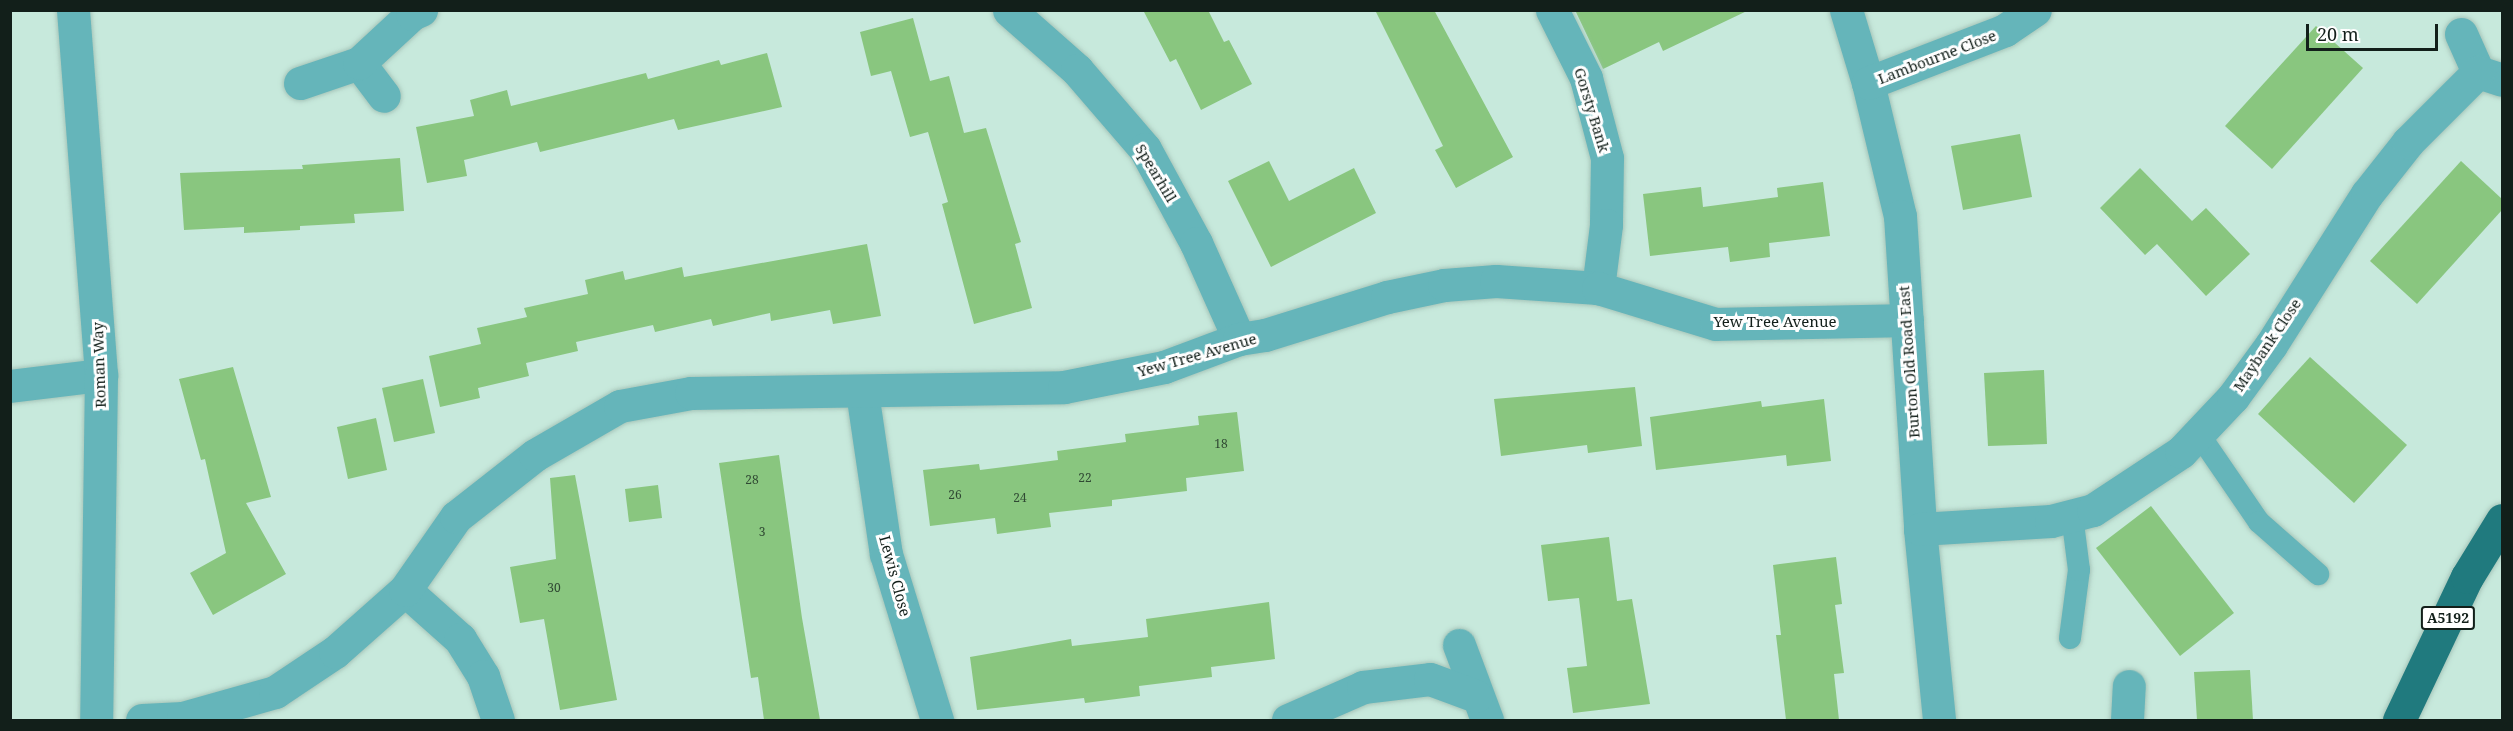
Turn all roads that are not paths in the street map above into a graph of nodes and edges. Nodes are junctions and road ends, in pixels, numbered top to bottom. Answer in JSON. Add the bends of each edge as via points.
{"nodes":[{"id":1,"x":73,"y":10,"type":"edge"},
{"id":2,"x":421,"y":10,"type":"edge"},
{"id":3,"x":1009,"y":10,"type":"edge"},
{"id":4,"x":1552,"y":10,"type":"edge"},
{"id":5,"x":1846,"y":10,"type":"edge"},
{"id":6,"x":2035,"y":10,"type":"edge"},
{"id":7,"x":2001,"y":20,"type":"edge"},
{"id":8,"x":2461,"y":34,"type":"dead end"},
{"id":9,"x":359,"y":63,"type":"junction"},
{"id":10,"x":2490,"y":76,"type":"edge"},
{"id":11,"x":300,"y":83,"type":"dead end"},
{"id":12,"x":1868,"y":83,"type":"junction"},
{"id":13,"x":384,"y":96,"type":"dead end"},
{"id":14,"x":1598,"y":288,"type":"junction"},
{"id":15,"x":1907,"y":320,"type":"junction"},
{"id":16,"x":1239,"y":339,"type":"junction"},
{"id":17,"x":101,"y":375,"type":"junction"},
{"id":18,"x":10,"y":386,"type":"edge"},
{"id":19,"x":862,"y":393,"type":"junction"},
{"id":20,"x":2198,"y":434,"type":"junction"},
{"id":21,"x":2072,"y":515,"type":"junction"},
{"id":22,"x":2502,"y":520,"type":"edge"},
{"id":23,"x":1920,"y":530,"type":"junction"},
{"id":24,"x":2318,"y":574,"type":"dead end"},
{"id":25,"x":405,"y":590,"type":"junction"},
{"id":26,"x":2070,"y":639,"type":"dead end"},
{"id":27,"x":1459,"y":645,"type":"dead end"},
{"id":28,"x":2129,"y":686,"type":"dead end"},
{"id":29,"x":1481,"y":708,"type":"edge"},
{"id":30,"x":96,"y":720,"type":"edge"},
{"id":31,"x":142,"y":720,"type":"edge"},
{"id":32,"x":498,"y":720,"type":"edge"},
{"id":33,"x":937,"y":720,"type":"edge"},
{"id":34,"x":1288,"y":720,"type":"edge"},
{"id":35,"x":1939,"y":720,"type":"edge"},
{"id":36,"x":2127,"y":720,"type":"edge"},
{"id":37,"x":2399,"y":720,"type":"edge"}],
"edges":[{"from":1,"to":17,"type":"street","name":"Roman Way"},
{"from":2,"to":9,"type":"street"},
{"from":3,"to":16,"type":"street","name":"Spearhill","via":[[1077,70],[1145,149],[1196,243]]},
{"from":4,"to":14,"type":"street","name":"Gorsty Bank","via":[[1586,78],[1607,158],[1606,225]]},
{"from":5,"to":12,"type":"street","name":"Burton Old Road East"},
{"from":6,"to":7,"type":"street","name":"Lambourne Close"},
{"from":7,"to":12,"type":"street","name":"Lambourne Close"},
{"from":8,"to":10,"type":"street","name":"Maybank Close"},
{"from":9,"to":11,"type":"street"},
{"from":9,"to":13,"type":"street"},
{"from":10,"to":20,"type":"street","name":"Maybank Close","via":[[2408,142],[2367,194],[2271,345]]},
{"from":12,"to":15,"type":"street","name":"Burton Old Road East","via":[[1900,216]]},
{"from":14,"to":15,"type":"street","name":"Yew Tree Avenue","via":[[1716,324]]},
{"from":14,"to":16,"type":"street","name":"Yew Tree Avenue","via":[[1496,281],[1444,285]]},
{"from":15,"to":23,"type":"street","name":"Burton Old Road East"},
{"from":16,"to":19,"type":"street","name":"Yew Tree Avenue","via":[[1164,367],[1064,387]]},
{"from":17,"to":18,"type":"street"},
{"from":17,"to":30,"type":"street","name":"Roman Way"},
{"from":19,"to":25,"type":"street","name":"Yew Tree Avenue","via":[[691,393],[620,406],[534,455],[456,517]]},
{"from":19,"to":33,"type":"street","name":"Lewis Close","via":[[886,554]]},
{"from":20,"to":21,"type":"street","name":"Maybank Close","via":[[2181,452],[2133,485],[2093,510]]},
{"from":20,"to":24,"type":"lane","via":[[2259,522]]},
{"from":21,"to":23,"type":"street","name":"Maybank Close"},
{"from":21,"to":26,"type":"lane","via":[[2079,570]]},
{"from":22,"to":37,"type":"highway","number":"A5192","via":[[2467,577]]},
{"from":23,"to":35,"type":"street","name":"Burton Old Road East"},
{"from":25,"to":31,"type":"street","name":"Yew Tree Avenue","via":[[335,652],[275,692],[183,718]]},
{"from":25,"to":32,"type":"street","via":[[460,639],[483,676]]},
{"from":27,"to":29,"type":"street"},
{"from":28,"to":36,"type":"street"},
{"from":29,"to":34,"type":"street","via":[[1430,680],[1363,687]]}]}
